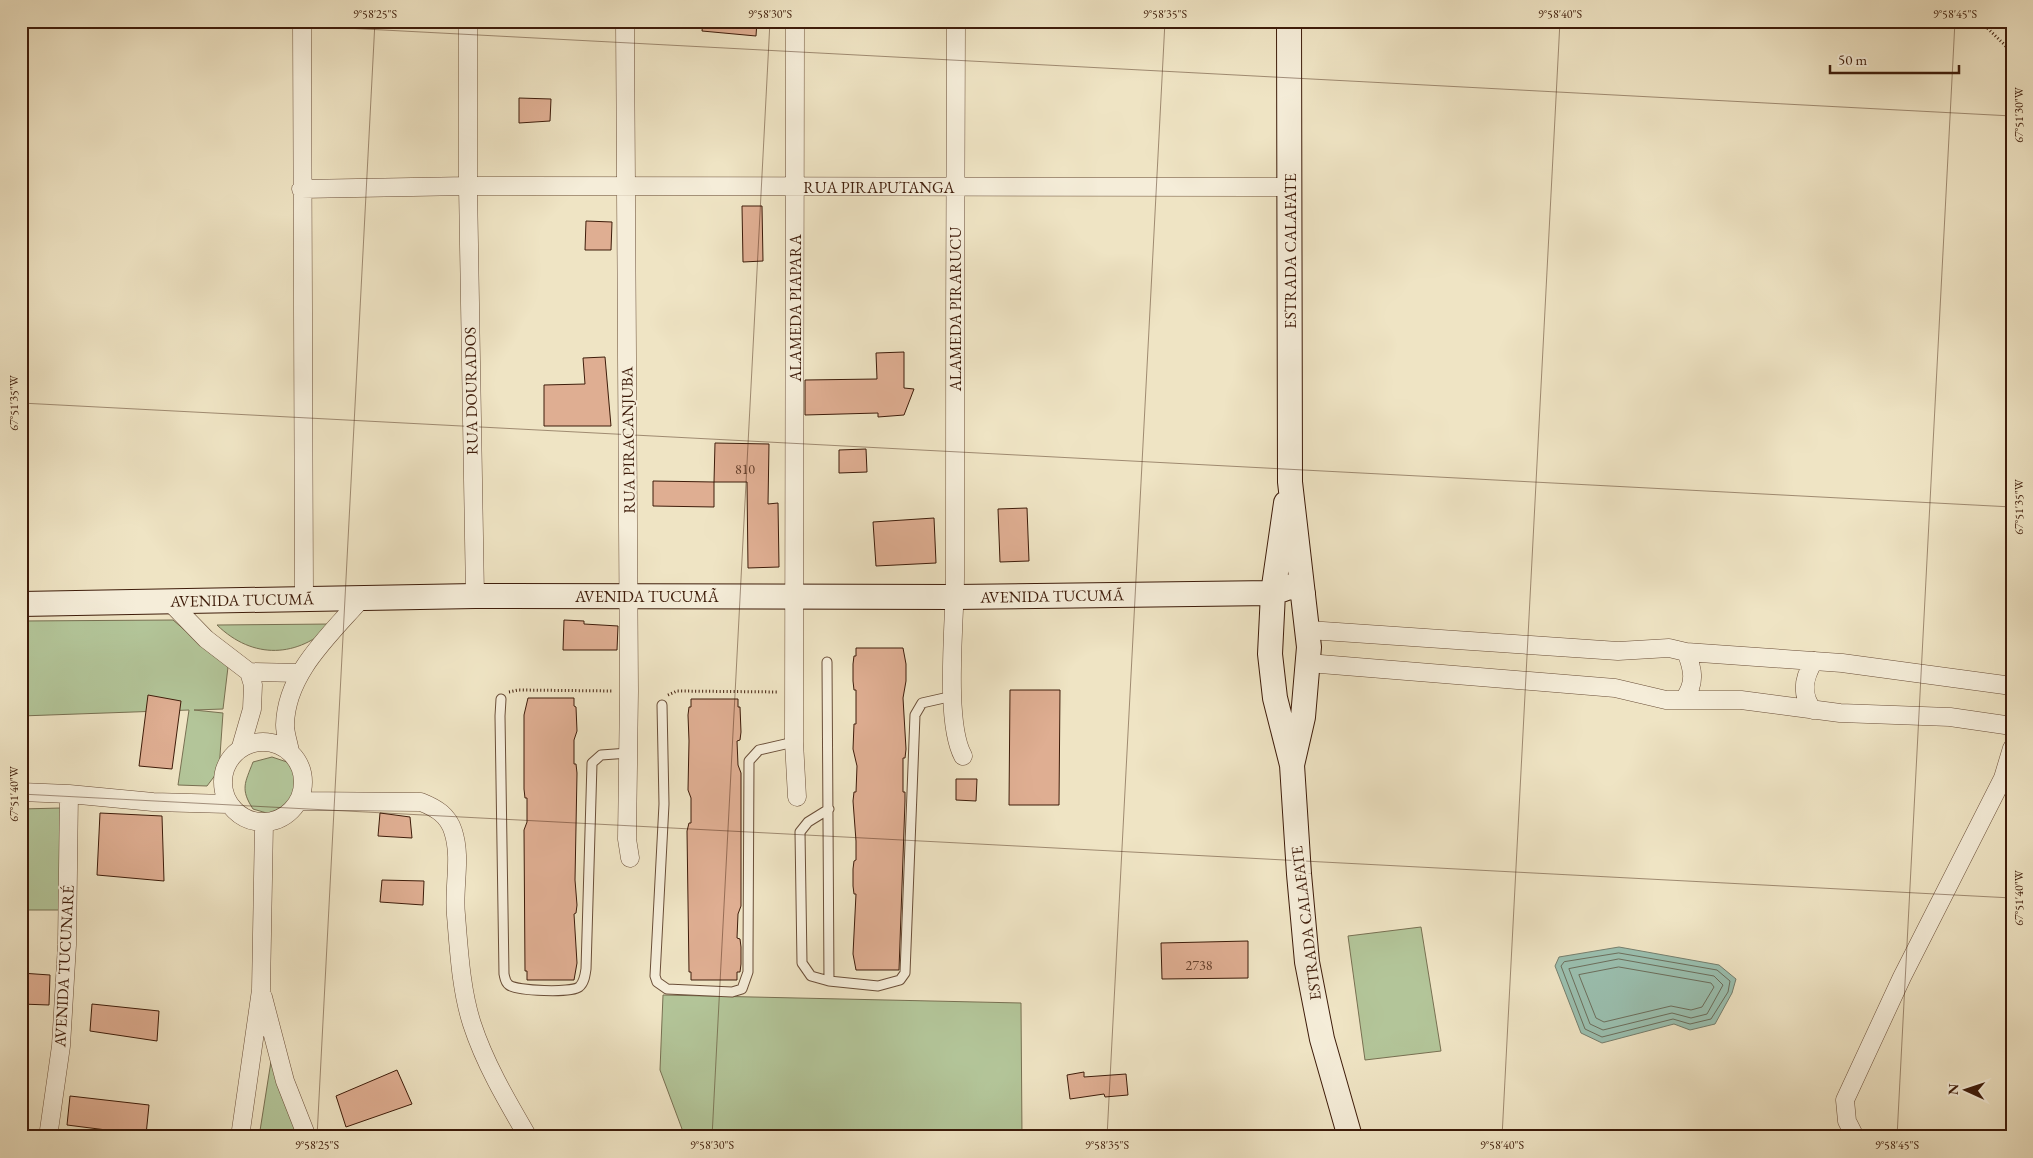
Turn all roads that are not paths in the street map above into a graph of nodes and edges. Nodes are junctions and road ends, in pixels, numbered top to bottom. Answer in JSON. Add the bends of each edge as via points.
{"nodes":[{"id":1,"x":302,"y":21,"type":"edge"},
{"id":2,"x":468,"y":21,"type":"edge"},
{"id":3,"x":625,"y":21,"type":"edge"},
{"id":4,"x":795,"y":21,"type":"edge"},
{"id":5,"x":956,"y":21,"type":"edge"},
{"id":6,"x":1290,"y":21,"type":"edge"},
{"id":7,"x":468,"y":186,"type":"junction"},
{"id":8,"x":625,"y":186,"type":"junction"},
{"id":9,"x":955,"y":186,"type":"junction"},
{"id":10,"x":795,"y":187,"type":"junction"},
{"id":11,"x":1290,"y":187,"type":"junction"},
{"id":12,"x":302,"y":189,"type":"junction"},
{"id":13,"x":1290,"y":482,"type":"junction"},
{"id":14,"x":1274,"y":593,"type":"junction"},
{"id":15,"x":1303,"y":593,"type":"junction"},
{"id":16,"x":794,"y":595,"type":"junction"},
{"id":17,"x":476,"y":596,"type":"junction"},
{"id":18,"x":629,"y":597,"type":"junction"},
{"id":19,"x":955,"y":597,"type":"junction"},
{"id":20,"x":362,"y":598,"type":"junction"},
{"id":21,"x":304,"y":599,"type":"junction"},
{"id":22,"x":169,"y":601,"type":"junction"},
{"id":23,"x":21,"y":604,"type":"edge"},
{"id":24,"x":1308,"y":630,"type":"junction"},
{"id":25,"x":1686,"y":652,"type":"junction"},
{"id":26,"x":1814,"y":661,"type":"junction"},
{"id":27,"x":827,"y":662,"type":"dead end"},
{"id":28,"x":249,"y":672,"type":"junction"},
{"id":29,"x":300,"y":673,"type":"junction"},
{"id":30,"x":1308,"y":674,"type":"junction"},
{"id":31,"x":2012,"y":677,"type":"edge"},
{"id":32,"x":1272,"y":678,"type":"junction"},
{"id":33,"x":1992,"y":684,"type":"junction"},
{"id":34,"x":2012,"y":686,"type":"edge"},
{"id":35,"x":953,"y":696,"type":"junction"},
{"id":36,"x":501,"y":699,"type":"road end"},
{"id":37,"x":1684,"y":699,"type":"junction"},
{"id":38,"x":662,"y":704,"type":"road end"},
{"id":39,"x":1813,"y":710,"type":"junction"},
{"id":40,"x":2012,"y":726,"type":"edge"},
{"id":41,"x":794,"y":742,"type":"junction"},
{"id":42,"x":241,"y":747,"type":"junction"},
{"id":43,"x":2012,"y":748,"type":"edge"},
{"id":44,"x":290,"y":752,"type":"junction"},
{"id":45,"x":629,"y":753,"type":"junction"},
{"id":46,"x":963,"y":756,"type":"dead end"},
{"id":47,"x":1292,"y":765,"type":"junction"},
{"id":48,"x":21,"y":792,"type":"edge"},
{"id":49,"x":69,"y":794,"type":"junction"},
{"id":50,"x":797,"y":797,"type":"dead end"},
{"id":51,"x":298,"y":801,"type":"junction"},
{"id":52,"x":228,"y":804,"type":"junction"},
{"id":53,"x":829,"y":809,"type":"junction"},
{"id":54,"x":264,"y":823,"type":"junction"},
{"id":55,"x":630,"y":858,"type":"dead end"},
{"id":56,"x":829,"y":981,"type":"junction"},
{"id":57,"x":261,"y":990,"type":"junction"},
{"id":58,"x":48,"y":1137,"type":"edge"},
{"id":59,"x":240,"y":1137,"type":"edge"},
{"id":60,"x":307,"y":1137,"type":"edge"},
{"id":61,"x":528,"y":1137,"type":"edge"},
{"id":62,"x":1350,"y":1137,"type":"edge"},
{"id":63,"x":1855,"y":1137,"type":"edge"}],
"edges":[{"from":1,"to":12,"type":"street"},
{"from":2,"to":7,"type":"street","name":"RUA DOURADOS"},
{"from":3,"to":8,"type":"street","name":"RUA PIRACANJUBA"},
{"from":4,"to":10,"type":"street","name":"ALAMEDA PIAPARA"},
{"from":5,"to":9,"type":"street","name":"ALAMEDA PIRARUCU"},
{"from":6,"to":11,"type":"street","name":"ESTRADA CALAFATE"},
{"from":7,"to":8,"type":"street","name":"RUA PIRAPUTANGA"},
{"from":7,"to":12,"type":"street","name":"RUA PIRAPUTANGA"},
{"from":7,"to":17,"type":"street","name":"RUA DOURADOS"},
{"from":8,"to":10,"type":"street","name":"RUA PIRAPUTANGA"},
{"from":8,"to":18,"type":"street","name":"RUA PIRACANJUBA"},
{"from":9,"to":10,"type":"street","name":"RUA PIRAPUTANGA"},
{"from":9,"to":11,"type":"street","name":"RUA PIRAPUTANGA"},
{"from":9,"to":19,"type":"street","name":"ALAMEDA PIRARUCU"},
{"from":10,"to":16,"type":"street","name":"ALAMEDA PIAPARA"},
{"from":11,"to":13,"type":"street","name":"ESTRADA CALAFATE"},
{"from":12,"to":21,"type":"street"},
{"from":13,"to":14,"type":"street","name":"ESTRADA CALAFATE"},
{"from":13,"to":15,"type":"street","name":"ESTRADA CALAFATE"},
{"from":14,"to":15,"type":"street","name":"AVENIDA TUCUMÃ","via":[[1292,586]]},
{"from":14,"to":19,"type":"street","name":"AVENIDA TUCUMÃ"},
{"from":14,"to":32,"type":"street","name":"ESTRADA CALAFATE","via":[[1270,654]]},
{"from":15,"to":24,"type":"street","name":"ESTRADA CALAFATE"},
{"from":16,"to":18,"type":"street","name":"AVENIDA TUCUMÃ"},
{"from":16,"to":19,"type":"street","name":"AVENIDA TUCUMÃ"},
{"from":16,"to":41,"type":"street","name":"ALAMEDA PIAPARA"},
{"from":17,"to":18,"type":"street","name":"AVENIDA TUCUMÃ"},
{"from":17,"to":20,"type":"street","name":"AVENIDA TUCUMÃ"},
{"from":18,"to":45,"type":"street","name":"RUA PIRACANJUBA"},
{"from":19,"to":35,"type":"street"},
{"from":20,"to":21,"type":"street","name":"AVENIDA TUCUMÃ"},
{"from":20,"to":29,"type":"street"},
{"from":21,"to":22,"type":"street","name":"AVENIDA TUCUMÃ"},
{"from":22,"to":23,"type":"street","name":"AVENIDA TUCUMÃ"},
{"from":22,"to":28,"type":"street","via":[[206,639]]},
{"from":24,"to":25,"type":"street","via":[[1618,651],[1669,648]]},
{"from":24,"to":30,"type":"street","name":"ESTRADA CALAFATE"},
{"from":25,"to":26,"type":"street"},
{"from":25,"to":37,"type":"street","via":[[1692,681],[1691,690]]},
{"from":26,"to":33,"type":"street"},
{"from":26,"to":39,"type":"street","via":[[1804,687],[1807,703]]},
{"from":27,"to":53,"type":"lane"},
{"from":28,"to":29,"type":"street"},
{"from":28,"to":42,"type":"street","via":[[253,685],[252,709]]},
{"from":29,"to":44,"type":"street","via":[[287,708],[285,727]]},
{"from":30,"to":32,"type":"street","via":[[1299,691],[1293,692],[1284,690]]},
{"from":30,"to":37,"type":"street","via":[[1615,688],[1666,700]]},
{"from":30,"to":47,"type":"street","name":"ESTRADA CALAFATE","via":[[1303,717]]},
{"from":31,"to":33,"type":"street"},
{"from":32,"to":47,"type":"street","name":"ESTRADA CALAFATE","via":[[1280,725]]},
{"from":33,"to":34,"type":"street"},
{"from":35,"to":46,"type":"street","via":[[956,741]]},
{"from":35,"to":56,"type":"lane","via":[[922,704],[915,715],[905,973],[900,980],[878,986]]},
{"from":36,"to":45,"type":"lane","via":[[504,974],[511,986],[572,990],[584,981],[592,763],[601,755]]},
{"from":37,"to":39,"type":"street","via":[[1741,700]]},
{"from":38,"to":41,"type":"lane","via":[[664,810],[656,976],[657,982],[667,989],[732,992],[742,989],[748,956],[750,761],[759,750]]},
{"from":39,"to":40,"type":"street","via":[[1950,717]]},
{"from":41,"to":50,"type":"street","name":"ALAMEDA PIAPARA"},
{"from":42,"to":44,"type":"street","via":[[262,741],[282,746]]},
{"from":42,"to":52,"type":"street","via":[[223,773]]},
{"from":43,"to":63,"type":"street","via":[[2003,778],[1902,977],[1845,1100],[1847,1122]]},
{"from":44,"to":51,"type":"street","via":[[302,770],[302,791]]},
{"from":45,"to":55,"type":"street","name":"RUA PIRACANJUBA","via":[[626,839]]},
{"from":47,"to":62,"type":"street","name":"ESTRADA CALAFATE","via":[[1307,962],[1322,1039]]},
{"from":48,"to":49,"type":"street"},
{"from":49,"to":52,"type":"street","via":[[153,802]]},
{"from":49,"to":58,"type":"street","name":"AVENIDA TUCUNARÉ","via":[[67,944],[61,1046]]},
{"from":51,"to":54,"type":"street","via":[[284,817]]},
{"from":51,"to":61,"type":"street","via":[[421,802],[449,819],[457,845],[456,916],[472,1024],[505,1097]]},
{"from":52,"to":54,"type":"street","via":[[244,818]]},
{"from":53,"to":56,"type":"lane"},
{"from":53,"to":56,"type":"lane","via":[[808,822],[800,832],[802,963],[811,976]]},
{"from":54,"to":57,"type":"street"},
{"from":57,"to":59,"type":"street"},
{"from":57,"to":60,"type":"street","via":[[285,1081]]}]}
